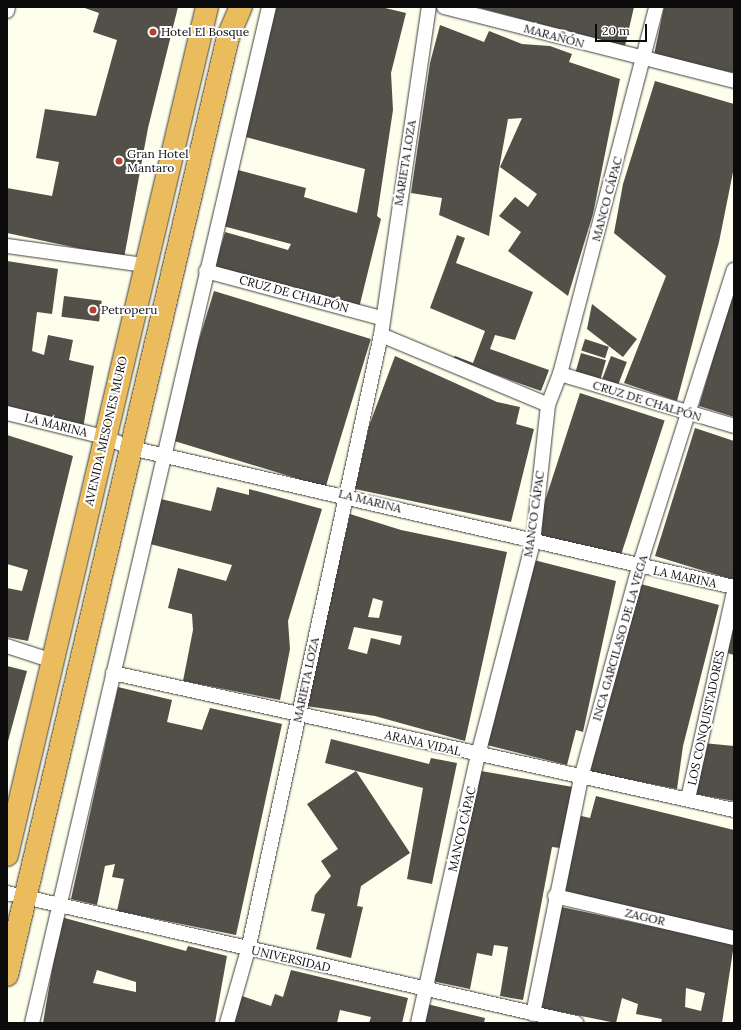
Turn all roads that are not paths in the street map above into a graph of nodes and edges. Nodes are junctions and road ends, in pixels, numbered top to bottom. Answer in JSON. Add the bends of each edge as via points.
{"nodes":[{"id":1,"x":8,"y":7,"type":"edge"},
{"id":2,"x":207,"y":7,"type":"edge"},
{"id":3,"x":241,"y":7,"type":"edge"},
{"id":4,"x":269,"y":7,"type":"edge"},
{"id":5,"x":429,"y":7,"type":"edge"},
{"id":6,"x":444,"y":7,"type":"edge"},
{"id":7,"x":656,"y":7,"type":"edge"},
{"id":8,"x":7,"y":11,"type":"edge"},
{"id":9,"x":645,"y":59,"type":"junction"},
{"id":10,"x":734,"y":81,"type":"edge"},
{"id":11,"x":7,"y":246,"type":"edge"},
{"id":12,"x":144,"y":265,"type":"junction"},
{"id":13,"x":734,"y":270,"type":"edge"},
{"id":14,"x":206,"y":271,"type":"junction"},
{"id":15,"x":382,"y":318,"type":"junction"},
{"id":16,"x":381,"y":335,"type":"junction"},
{"id":17,"x":560,"y":374,"type":"junction"},
{"id":18,"x":548,"y":405,"type":"junction"},
{"id":19,"x":7,"y":413,"type":"edge"},
{"id":20,"x":690,"y":414,"type":"junction"},
{"id":21,"x":734,"y":426,"type":"edge"},
{"id":22,"x":104,"y":437,"type":"junction"},
{"id":23,"x":131,"y":448,"type":"junction"},
{"id":24,"x":162,"y":454,"type":"junction"},
{"id":25,"x":346,"y":495,"type":"junction"},
{"id":26,"x":532,"y":543,"type":"junction"},
{"id":27,"x":639,"y":567,"type":"junction"},
{"id":28,"x":734,"y":587,"type":"edge"},
{"id":29,"x":734,"y":591,"type":"edge"},
{"id":30,"x":7,"y":646,"type":"edge"},
{"id":31,"x":54,"y":661,"type":"junction"},
{"id":32,"x":113,"y":673,"type":"junction"},
{"id":33,"x":299,"y":714,"type":"junction"},
{"id":34,"x":478,"y":755,"type":"junction"},
{"id":35,"x":582,"y":774,"type":"junction"},
{"id":36,"x":688,"y":799,"type":"junction"},
{"id":37,"x":734,"y":810,"type":"edge"},
{"id":38,"x":7,"y":855,"type":"edge"},
{"id":39,"x":16,"y":896,"type":"edge"},
{"id":40,"x":555,"y":896,"type":"junction"},
{"id":41,"x":59,"y":905,"type":"junction"},
{"id":42,"x":734,"y":938,"type":"edge"},
{"id":43,"x":248,"y":950,"type":"junction"},
{"id":44,"x":7,"y":975,"type":"edge"},
{"id":45,"x":426,"y":990,"type":"junction"},
{"id":46,"x":540,"y":1018,"type":"edge"},
{"id":47,"x":32,"y":1023,"type":"edge"},
{"id":48,"x":227,"y":1023,"type":"edge"},
{"id":49,"x":418,"y":1023,"type":"edge"},
{"id":50,"x":576,"y":1023,"type":"edge"}],
"edges":[{"from":1,"to":8,"type":"street"},
{"from":2,"to":12,"type":"highway","name":"AVENIDA MESONES MURO"},
{"from":3,"to":23,"type":"highway","via":[[228,37]]},
{"from":4,"to":14,"type":"street"},
{"from":5,"to":15,"type":"street","name":"MARIETA LOZA"},
{"from":6,"to":9,"type":"street","name":"MARAÑÓN"},
{"from":7,"to":9,"type":"street","name":"MANCO CÁPAC"},
{"from":9,"to":10,"type":"street","name":"MARAÑÓN"},
{"from":9,"to":17,"type":"street","name":"MANCO CÁPAC"},
{"from":11,"to":12,"type":"street"},
{"from":12,"to":22,"type":"highway","name":"AVENIDA MESONES MURO"},
{"from":13,"to":20,"type":"street","name":"INCA GARCILASO DE LA VEGA"},
{"from":14,"to":15,"type":"street","name":"CRUZ DE CHALPÓN"},
{"from":14,"to":24,"type":"street"},
{"from":15,"to":16,"type":"street","name":"MARIETA LOZA"},
{"from":16,"to":18,"type":"street"},
{"from":16,"to":25,"type":"street","name":"MARIETA LOZA"},
{"from":17,"to":18,"type":"street","name":"MANCO CÁPAC"},
{"from":17,"to":20,"type":"street","name":"CRUZ DE CHALPÓN"},
{"from":18,"to":26,"type":"street","name":"MANCO CÁPAC"},
{"from":19,"to":22,"type":"street","name":"LA MARINA"},
{"from":20,"to":21,"type":"street","name":"CRUZ DE CHALPÓN"},
{"from":20,"to":27,"type":"street","name":"INCA GARCILASO DE LA VEGA"},
{"from":22,"to":23,"type":"street","name":"LA MARINA"},
{"from":22,"to":31,"type":"highway","name":"AVENIDA MESONES MURO"},
{"from":23,"to":24,"type":"street","name":"LA MARINA"},
{"from":23,"to":39,"type":"highway"},
{"from":24,"to":25,"type":"street","name":"LA MARINA"},
{"from":24,"to":32,"type":"street"},
{"from":25,"to":26,"type":"street","name":"LA MARINA"},
{"from":25,"to":33,"type":"street","name":"MARIETA LOZA"},
{"from":26,"to":27,"type":"street","name":"LA MARINA"},
{"from":26,"to":34,"type":"street","name":"MANCO CÁPAC"},
{"from":27,"to":28,"type":"street","name":"LA MARINA"},
{"from":27,"to":35,"type":"street","name":"INCA GARCILASO DE LA VEGA"},
{"from":29,"to":36,"type":"street","name":"LOS CONQUISTADORES"},
{"from":30,"to":31,"type":"street"},
{"from":31,"to":38,"type":"highway","name":"AVENIDA MESONES MURO"},
{"from":32,"to":33,"type":"street","name":"ARANA VIDAL"},
{"from":32,"to":41,"type":"street"},
{"from":33,"to":34,"type":"street","name":"ARANA VIDAL"},
{"from":33,"to":43,"type":"street","name":"MARIETA LOZA"},
{"from":34,"to":35,"type":"street","name":"ARANA VIDAL"},
{"from":34,"to":45,"type":"street","name":"MANCO CÁPAC"},
{"from":35,"to":36,"type":"street","name":"ARANA VIDAL"},
{"from":35,"to":40,"type":"street","name":"INCA GARCILASO DE LA VEGA"},
{"from":36,"to":37,"type":"street","name":"ARANA VIDAL"},
{"from":39,"to":41,"type":"street","name":"UNIVERSIDAD"},
{"from":39,"to":44,"type":"highway"},
{"from":40,"to":42,"type":"street","name":"ZAGOR"},
{"from":40,"to":46,"type":"street","name":"INCA GARCILASO DE LA VEGA"},
{"from":41,"to":43,"type":"street","name":"UNIVERSIDAD"},
{"from":41,"to":47,"type":"street"},
{"from":43,"to":45,"type":"street","name":"UNIVERSIDAD"},
{"from":43,"to":48,"type":"street","name":"MARIETA LOZA"},
{"from":45,"to":46,"type":"street","name":"UNIVERSIDAD"},
{"from":45,"to":49,"type":"street","name":"MANCO CÁPAC"},
{"from":46,"to":50,"type":"street","name":"UNIVERSIDAD"}]}
